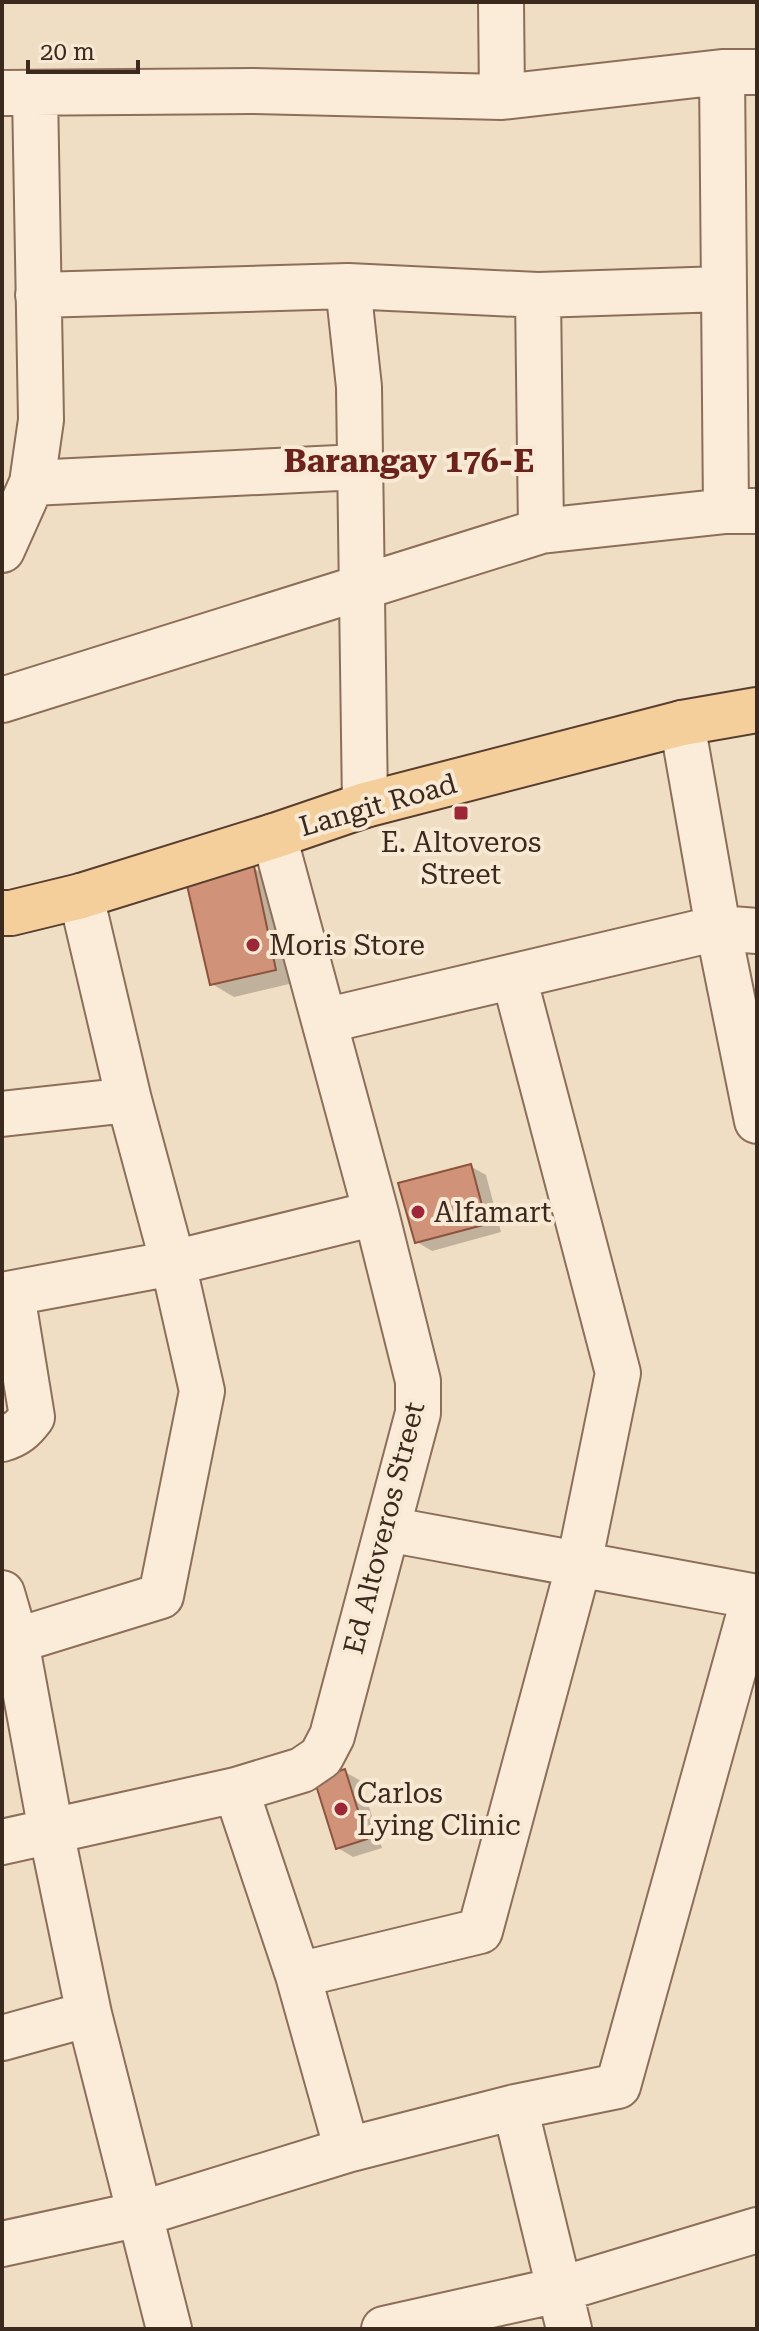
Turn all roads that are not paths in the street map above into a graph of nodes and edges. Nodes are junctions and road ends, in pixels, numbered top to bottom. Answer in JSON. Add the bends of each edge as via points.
{"nodes":[{"id":1,"x":501,"y":2,"type":"edge"},
{"id":2,"x":740,"y":72,"type":"edge"},
{"id":3,"x":19,"y":93,"type":"edge"},
{"id":4,"x":502,"y":97,"type":"junction"},
{"id":5,"x":348,"y":286,"type":"junction"},
{"id":6,"x":723,"y":289,"type":"junction"},
{"id":7,"x":38,"y":295,"type":"junction"},
{"id":8,"x":538,"y":295,"type":"junction"},
{"id":9,"x":359,"y":467,"type":"junction"},
{"id":10,"x":32,"y":483,"type":"junction"},
{"id":11,"x":742,"y":511,"type":"edge"},
{"id":12,"x":6,"y":531,"type":"edge"},
{"id":13,"x":541,"y":531,"type":"junction"},
{"id":14,"x":361,"y":587,"type":"junction"},
{"id":15,"x":2,"y":700,"type":"edge"},
{"id":16,"x":757,"y":710,"type":"edge"},
{"id":17,"x":682,"y":723,"type":"junction"},
{"id":18,"x":365,"y":805,"type":"junction"},
{"id":19,"x":274,"y":836,"type":"junction"},
{"id":20,"x":81,"y":896,"type":"junction"},
{"id":21,"x":2,"y":913,"type":"edge"},
{"id":22,"x":738,"y":930,"type":"edge"},
{"id":23,"x":514,"y":977,"type":"junction"},
{"id":24,"x":324,"y":1021,"type":"junction"},
{"id":25,"x":129,"y":1100,"type":"junction"},
{"id":26,"x":755,"y":1103,"type":"edge"},
{"id":27,"x":2,"y":1114,"type":"edge"},
{"id":28,"x":376,"y":1213,"type":"junction"},
{"id":29,"x":173,"y":1263,"type":"junction"},
{"id":30,"x":7,"y":1294,"type":"edge"},
{"id":31,"x":2,"y":1439,"type":"edge"},
{"id":32,"x":387,"y":1529,"type":"junction"},
{"id":33,"x":579,"y":1564,"type":"junction"},
{"id":34,"x":2,"y":1593,"type":"edge"},
{"id":35,"x":756,"y":1597,"type":"edge"},
{"id":36,"x":9,"y":1643,"type":"edge"},
{"id":37,"x":236,"y":1790,"type":"junction"},
{"id":38,"x":51,"y":1831,"type":"junction"},
{"id":39,"x":2,"y":1842,"type":"edge"},
{"id":40,"x":298,"y":1975,"type":"junction"},
{"id":41,"x":89,"y":2014,"type":"junction"},
{"id":42,"x":2,"y":2038,"type":"edge"},
{"id":43,"x":515,"y":2107,"type":"junction"},
{"id":44,"x":347,"y":2150,"type":"junction"},
{"id":45,"x":140,"y":2214,"type":"junction"},
{"id":46,"x":757,"y":2230,"type":"edge"},
{"id":47,"x":2,"y":2244,"type":"edge"},
{"id":48,"x":564,"y":2309,"type":"edge"},
{"id":49,"x":169,"y":2329,"type":"edge"},
{"id":50,"x":384,"y":2329,"type":"edge"}],
"edges":[{"from":1,"to":4,"type":"street"},
{"from":2,"to":4,"type":"street"},
{"from":2,"to":6,"type":"street"},
{"from":3,"to":4,"type":"street"},
{"from":3,"to":7,"type":"street"},
{"from":5,"to":7,"type":"street"},
{"from":5,"to":8,"type":"street"},
{"from":5,"to":9,"type":"street","via":[[359,387]]},
{"from":6,"to":8,"type":"street"},
{"from":6,"to":11,"type":"street"},
{"from":7,"to":10,"type":"street","via":[[41,420]]},
{"from":8,"to":13,"type":"street"},
{"from":9,"to":10,"type":"street"},
{"from":9,"to":14,"type":"street"},
{"from":10,"to":12,"type":"street"},
{"from":11,"to":13,"type":"street"},
{"from":13,"to":14,"type":"street"},
{"from":14,"to":15,"type":"street"},
{"from":14,"to":18,"type":"street"},
{"from":16,"to":17,"type":"main road","name":"Langit Road"},
{"from":17,"to":18,"type":"main road","name":"Langit Road"},
{"from":17,"to":22,"type":"street"},
{"from":18,"to":19,"type":"main road","name":"Langit Road"},
{"from":19,"to":20,"type":"main road","name":"Langit Road"},
{"from":19,"to":24,"type":"street","name":"Ed Altoveros Street"},
{"from":20,"to":21,"type":"main road","name":"Langit Road"},
{"from":20,"to":25,"type":"street"},
{"from":22,"to":23,"type":"street"},
{"from":22,"to":26,"type":"street"},
{"from":23,"to":24,"type":"street"},
{"from":23,"to":33,"type":"street","via":[[618,1373]]},
{"from":24,"to":28,"type":"street","name":"Ed Altoveros Street"},
{"from":25,"to":27,"type":"street"},
{"from":25,"to":29,"type":"street"},
{"from":28,"to":29,"type":"street"},
{"from":28,"to":32,"type":"street","name":"Ed Altoveros Street","via":[[418,1381],[418,1413]]},
{"from":29,"to":30,"type":"street"},
{"from":29,"to":36,"type":"street","via":[[202,1391],[161,1596]]},
{"from":30,"to":31,"type":"street","via":[[32,1417],[13,1436]]},
{"from":32,"to":33,"type":"street"},
{"from":32,"to":37,"type":"street","name":"Ed Altoveros Street","via":[[332,1736],[321,1757],[302,1770]]},
{"from":33,"to":35,"type":"street"},
{"from":33,"to":40,"type":"street","via":[[480,1931]]},
{"from":34,"to":36,"type":"street"},
{"from":35,"to":43,"type":"street","via":[[618,2086]]},
{"from":36,"to":38,"type":"street"},
{"from":37,"to":38,"type":"street","name":"Ed Altoveros Street"},
{"from":37,"to":40,"type":"street"},
{"from":38,"to":39,"type":"street","name":"Ed Altoveros Street"},
{"from":38,"to":41,"type":"street"},
{"from":40,"to":44,"type":"street"},
{"from":41,"to":42,"type":"street"},
{"from":41,"to":45,"type":"street"},
{"from":43,"to":44,"type":"street"},
{"from":43,"to":48,"type":"street"},
{"from":44,"to":45,"type":"street"},
{"from":45,"to":47,"type":"street"},
{"from":45,"to":49,"type":"street"},
{"from":46,"to":48,"type":"street"},
{"from":48,"to":50,"type":"street"}]}
